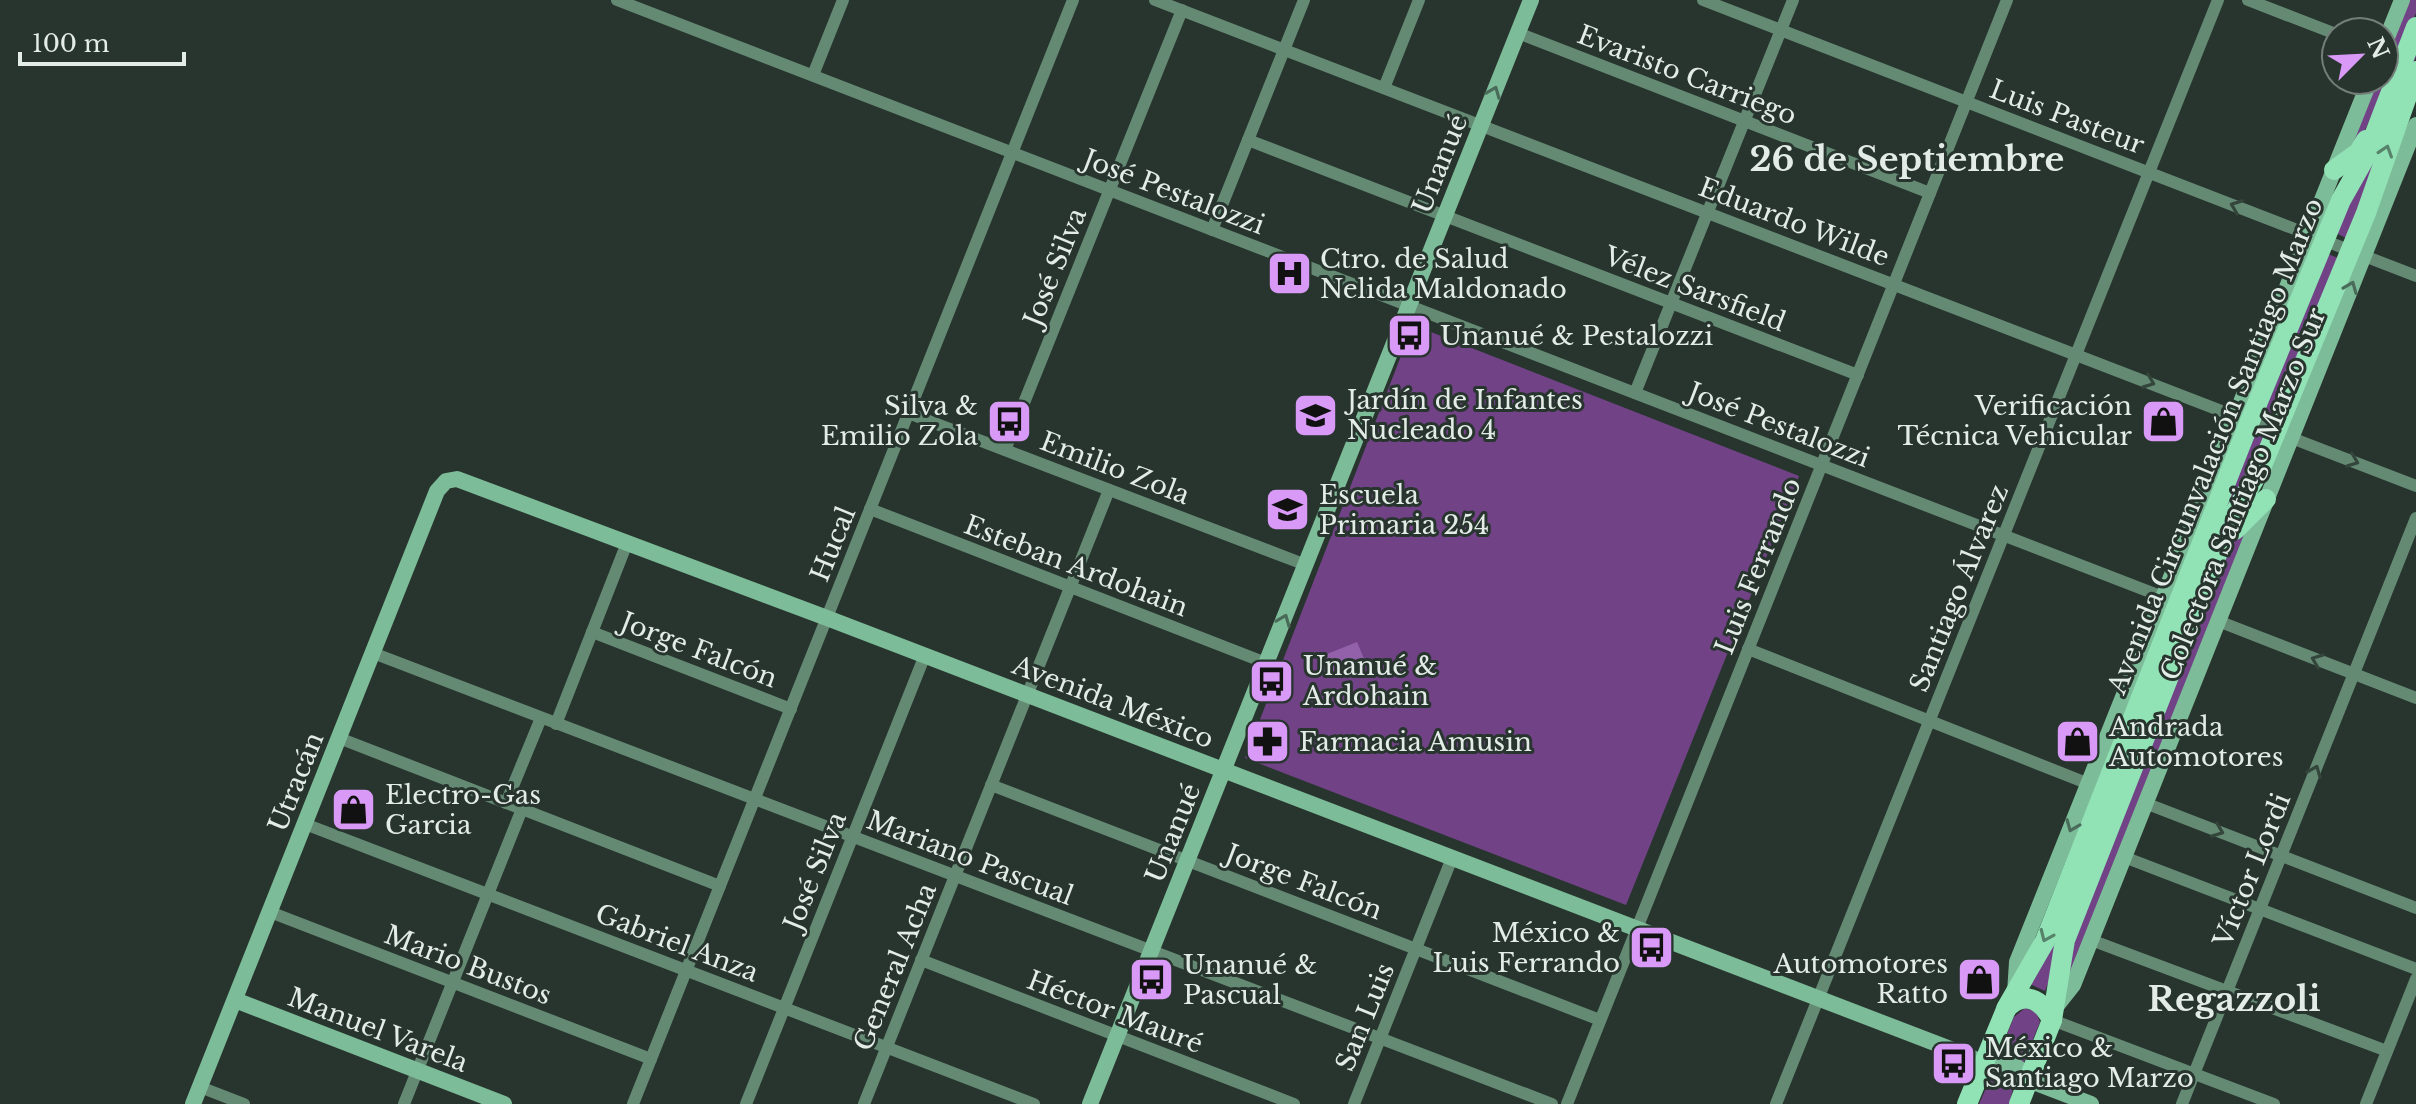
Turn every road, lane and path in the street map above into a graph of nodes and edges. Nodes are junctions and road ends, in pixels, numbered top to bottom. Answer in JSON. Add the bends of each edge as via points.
{"nodes":[{"id":1,"x":617,"y":0,"type":"edge"},
{"id":2,"x":843,"y":0,"type":"edge"},
{"id":3,"x":1073,"y":0,"type":"edge"},
{"id":4,"x":1155,"y":0,"type":"edge"},
{"id":5,"x":1304,"y":0,"type":"edge"},
{"id":6,"x":1419,"y":0,"type":"edge"},
{"id":7,"x":1531,"y":0,"type":"edge"},
{"id":8,"x":1703,"y":0,"type":"edge"},
{"id":9,"x":1793,"y":0,"type":"edge"},
{"id":10,"x":2007,"y":0,"type":"edge"},
{"id":11,"x":2218,"y":0,"type":"edge"},
{"id":12,"x":2248,"y":0,"type":"edge"},
{"id":13,"x":638,"y":4,"type":"edge"},
{"id":14,"x":1182,"y":10,"type":"junction"},
{"id":15,"x":2416,"y":27,"type":"edge"},
{"id":16,"x":2320,"y":28,"type":"edge"},
{"id":17,"x":1781,"y":30,"type":"junction"},
{"id":18,"x":1518,"y":33,"type":"junction"},
{"id":19,"x":1284,"y":50,"type":"junction"},
{"id":20,"x":2408,"y":71,"type":"edge"},
{"id":21,"x":813,"y":75,"type":"junction"},
{"id":22,"x":1384,"y":88,"type":"junction"},
{"id":23,"x":2364,"y":96,"type":"edge"},
{"id":24,"x":1967,"y":102,"type":"junction"},
{"id":25,"x":1745,"y":121,"type":"junction"},
{"id":26,"x":1481,"y":125,"type":"junction"},
{"id":27,"x":2416,"y":125,"type":"edge"},
{"id":28,"x":1248,"y":140,"type":"junction"},
{"id":29,"x":1012,"y":153,"type":"junction"},
{"id":30,"x":2334,"y":170,"type":"junction"},
{"id":31,"x":2149,"y":172,"type":"junction"},
{"id":32,"x":1109,"y":190,"type":"junction"},
{"id":33,"x":1930,"y":193,"type":"junction"},
{"id":34,"x":1708,"y":213,"type":"junction"},
{"id":35,"x":1445,"y":216,"type":"junction"},
{"id":36,"x":1212,"y":230,"type":"junction"},
{"id":37,"x":2317,"y":237,"type":"junction"},
{"id":38,"x":2357,"y":253,"type":"junction"},
{"id":39,"x":2416,"y":276,"type":"edge"},
{"id":40,"x":1894,"y":284,"type":"junction"},
{"id":41,"x":1672,"y":303,"type":"junction"},
{"id":42,"x":1409,"y":306,"type":"junction"},
{"id":43,"x":2076,"y":354,"type":"junction"},
{"id":44,"x":1858,"y":375,"type":"junction"},
{"id":45,"x":1635,"y":393,"type":"junction"},
{"id":46,"x":908,"y":413,"type":"junction"},
{"id":47,"x":2242,"y":418,"type":"junction"},
{"id":48,"x":2283,"y":434,"type":"junction"},
{"id":49,"x":1005,"y":450,"type":"junction"},
{"id":50,"x":1821,"y":465,"type":"junction"},
{"id":51,"x":446,"y":481,"type":"joint"},
{"id":52,"x":2416,"y":486,"type":"edge"},
{"id":53,"x":1109,"y":490,"type":"junction"},
{"id":54,"x":2266,"y":499,"type":"junction"},
{"id":55,"x":870,"y":509,"type":"junction"},
{"id":56,"x":2416,"y":518,"type":"edge"},
{"id":57,"x":2004,"y":536,"type":"junction"},
{"id":58,"x":627,"y":543,"type":"junction"},
{"id":59,"x":1306,"y":565,"type":"junction"},
{"id":60,"x":1070,"y":587,"type":"junction"},
{"id":61,"x":2163,"y":597,"type":"junction"},
{"id":62,"x":2193,"y":616,"type":"junction"},
{"id":63,"x":827,"y":618,"type":"junction"},
{"id":64,"x":2218,"y":621,"type":"junction"},
{"id":65,"x":592,"y":632,"type":"junction"},
{"id":66,"x":1748,"y":649,"type":"junction"},
{"id":67,"x":373,"y":653,"type":"junction"},
{"id":68,"x":925,"y":655,"type":"junction"},
{"id":69,"x":1266,"y":663,"type":"junction"},
{"id":70,"x":2354,"y":674,"type":"junction"},
{"id":71,"x":1027,"y":695,"type":"junction"},
{"id":72,"x":2416,"y":698,"type":"edge"},
{"id":73,"x":791,"y":709,"type":"junction"},
{"id":74,"x":541,"y":718,"type":"junction"},
{"id":75,"x":1929,"y":721,"type":"junction"},
{"id":76,"x":556,"y":724,"type":"junction"},
{"id":77,"x":339,"y":738,"type":"junction"},
{"id":78,"x":1224,"y":770,"type":"junction"},
{"id":79,"x":2089,"y":784,"type":"junction"},
{"id":80,"x":991,"y":785,"type":"junction"},
{"id":81,"x":754,"y":799,"type":"junction"},
{"id":82,"x":506,"y":803,"type":"junction"},
{"id":83,"x":2145,"y":803,"type":"junction"},
{"id":84,"x":522,"y":809,"type":"junction"},
{"id":85,"x":305,"y":824,"type":"junction"},
{"id":86,"x":852,"y":837,"type":"junction"},
{"id":87,"x":2281,"y":856,"type":"junction"},
{"id":88,"x":2124,"y":857,"type":"junction"},
{"id":89,"x":1452,"y":858,"type":"junction"},
{"id":90,"x":1187,"y":861,"type":"junction"},
{"id":91,"x":955,"y":876,"type":"junction"},
{"id":92,"x":720,"y":886,"type":"junction"},
{"id":93,"x":488,"y":894,"type":"junction"},
{"id":94,"x":2416,"y":908,"type":"edge"},
{"id":95,"x":2260,"y":909,"type":"junction"},
{"id":96,"x":270,"y":912,"type":"junction"},
{"id":97,"x":1636,"y":929,"type":"junction"},
{"id":98,"x":2091,"y":940,"type":"junction"},
{"id":99,"x":1416,"y":948,"type":"junction"},
{"id":100,"x":1151,"y":951,"type":"junction"},
{"id":101,"x":921,"y":960,"type":"junction"},
{"id":102,"x":2416,"y":969,"type":"edge"},
{"id":103,"x":686,"y":970,"type":"junction"},
{"id":104,"x":2416,"y":979,"type":"edge"},
{"id":105,"x":452,"y":982,"type":"junction"},
{"id":106,"x":2227,"y":991,"type":"junction"},
{"id":107,"x":2015,"y":993,"type":"junction"},
{"id":108,"x":1818,"y":999,"type":"junction"},
{"id":109,"x":235,"y":1000,"type":"junction"},
{"id":110,"x":784,"y":1008,"type":"junction"},
{"id":111,"x":2005,"y":1013,"type":"junction"},
{"id":112,"x":2053,"y":1015,"type":"junction"},
{"id":113,"x":1600,"y":1020,"type":"junction"},
{"id":114,"x":1117,"y":1036,"type":"junction"},
{"id":115,"x":1380,"y":1038,"type":"junction"},
{"id":116,"x":887,"y":1048,"type":"junction"},
{"id":117,"x":2387,"y":1051,"type":"junction"},
{"id":118,"x":651,"y":1059,"type":"junction"},
{"id":119,"x":1984,"y":1063,"type":"junction"},
{"id":120,"x":417,"y":1071,"type":"junction"},
{"id":121,"x":2194,"y":1074,"type":"junction"},
{"id":122,"x":2028,"y":1080,"type":"junction"},
{"id":123,"x":200,"y":1087,"type":"junction"},
{"id":124,"x":193,"y":1104,"type":"edge"},
{"id":125,"x":244,"y":1104,"type":"edge"},
{"id":126,"x":404,"y":1104,"type":"edge"},
{"id":127,"x":504,"y":1104,"type":"edge"},
{"id":128,"x":633,"y":1104,"type":"edge"},
{"id":129,"x":746,"y":1104,"type":"edge"},
{"id":130,"x":864,"y":1104,"type":"edge"},
{"id":131,"x":1034,"y":1104,"type":"edge"},
{"id":132,"x":1090,"y":1104,"type":"edge"},
{"id":133,"x":1294,"y":1104,"type":"edge"},
{"id":134,"x":1354,"y":1104,"type":"edge"},
{"id":135,"x":1552,"y":1104,"type":"edge"},
{"id":136,"x":1567,"y":1104,"type":"edge"},
{"id":137,"x":1776,"y":1104,"type":"edge"},
{"id":138,"x":1967,"y":1104,"type":"edge"},
{"id":139,"x":2019,"y":1104,"type":"edge"},
{"id":140,"x":2091,"y":1104,"type":"edge"},
{"id":141,"x":2182,"y":1104,"type":"edge"},
{"id":142,"x":2274,"y":1104,"type":"edge"},
{"id":143,"x":2366,"y":1104,"type":"edge"}],
"edges":[{"from":1,"to":13,"type":"street","name":"José Pestalozzi"},
{"from":2,"to":21,"type":"street"},
{"from":3,"to":29,"type":"street","name":"Hucal"},
{"from":4,"to":14,"type":"street","name":"Eduardo Wilde"},
{"from":5,"to":19,"type":"street"},
{"from":6,"to":22,"type":"street"},
{"from":7,"to":18,"type":"street","name":"Unanué"},
{"from":8,"to":17,"type":"street","name":"Luis Pasteur"},
{"from":9,"to":17,"type":"street"},
{"from":10,"to":24,"type":"street","name":"Luis Ferrando"},
{"from":11,"to":31,"type":"street","name":"Santiago Álvarez"},
{"from":12,"to":16,"type":"street"},
{"from":13,"to":21,"type":"street","name":"José Pestalozzi"},
{"from":14,"to":19,"type":"street","name":"Eduardo Wilde"},
{"from":14,"to":32,"type":"street","name":"José Silva"},
{"from":15,"to":20,"type":"main road","name":"Avenida Circunvalación Santiago Marzo"},
{"from":17,"to":24,"type":"street","name":"Luis Pasteur"},
{"from":17,"to":25,"type":"street"},
{"from":18,"to":25,"type":"street","name":"Evaristo Carriego"},
{"from":26,"to":18,"type":"street","name":"Unanué","one_way":true},
{"from":19,"to":22,"type":"street","name":"Eduardo Wilde"},
{"from":19,"to":28,"type":"street"},
{"from":20,"to":30,"type":"main road","via":[[2363,147]]},
{"from":20,"to":37,"type":"main road","name":"Avenida Circunvalación Santiago Marzo"},
{"from":38,"to":20,"type":"main road","name":"Avenida Circunvalación Santiago Marzo","one_way":true},
{"from":21,"to":29,"type":"street","name":"José Pestalozzi"},
{"from":22,"to":26,"type":"street","name":"Eduardo Wilde"},
{"from":23,"to":30,"type":"street"},
{"from":24,"to":31,"type":"street","name":"Luis Pasteur"},
{"from":24,"to":33,"type":"street","name":"Luis Ferrando"},
{"from":25,"to":33,"type":"street","name":"Evaristo Carriego"},
{"from":25,"to":34,"type":"street"},
{"from":26,"to":34,"type":"street","name":"Eduardo Wilde"},
{"from":26,"to":35,"type":"street","name":"Unanué"},
{"from":27,"to":38,"type":"street"},
{"from":28,"to":35,"type":"street","name":"Vélez Sarsfield"},
{"from":28,"to":36,"type":"street"},
{"from":29,"to":32,"type":"street","name":"José Pestalozzi"},
{"from":29,"to":46,"type":"street","name":"Hucal"},
{"from":30,"to":37,"type":"street"},
{"from":37,"to":31,"type":"street","name":"Luis Pasteur","one_way":true},
{"from":31,"to":43,"type":"street","name":"Santiago Álvarez"},
{"from":32,"to":36,"type":"street","name":"José Pestalozzi"},
{"from":32,"to":49,"type":"street","name":"José Silva"},
{"from":33,"to":40,"type":"street","name":"Luis Ferrando"},
{"from":34,"to":40,"type":"street","name":"Eduardo Wilde"},
{"from":34,"to":41,"type":"street"},
{"from":35,"to":41,"type":"street","name":"Vélez Sarsfield"},
{"from":35,"to":42,"type":"street","name":"Unanué"},
{"from":36,"to":42,"type":"street","name":"José Pestalozzi"},
{"from":37,"to":38,"type":"street","name":"Luis Pasteur"},
{"from":37,"to":47,"type":"main road","name":"Avenida Circunvalación Santiago Marzo"},
{"from":38,"to":39,"type":"street","name":"Luis Pasteur"},
{"from":48,"to":38,"type":"main road","name":"Avenida Circunvalación Santiago Marzo","one_way":true},
{"from":40,"to":43,"type":"street","name":"Eduardo Wilde"},
{"from":40,"to":44,"type":"street","name":"Luis Ferrando"},
{"from":41,"to":44,"type":"street","name":"Vélez Sarsfield"},
{"from":41,"to":45,"type":"street"},
{"from":42,"to":45,"type":"street","name":"José Pestalozzi"},
{"from":42,"to":59,"type":"street","name":"Unanué"},
{"from":43,"to":47,"type":"street","name":"Eduardo Wilde","one_way":true},
{"from":43,"to":57,"type":"street","name":"Santiago Álvarez"},
{"from":44,"to":50,"type":"street","name":"Luis Ferrando"},
{"from":45,"to":50,"type":"street","name":"José Pestalozzi"},
{"from":46,"to":49,"type":"street","name":"Emilio Zola"},
{"from":46,"to":55,"type":"street","name":"Hucal"},
{"from":47,"to":48,"type":"street","name":"Eduardo Wilde"},
{"from":47,"to":61,"type":"street","name":"Colectora Santiago Marzo Sur"},
{"from":47,"to":107,"type":"main road","name":"Avenida Circunvalación Santiago Marzo","one_way":true,"via":[[2047,936]]},
{"from":48,"to":52,"type":"street","name":"Eduardo Wilde","one_way":true},
{"from":48,"to":54,"type":"street","name":"Colectora Santiago Marzo Sur"},
{"from":48,"to":62,"type":"main road","name":"Avenida Circunvalación Santiago Marzo","via":[[2234,514]]},
{"from":49,"to":53,"type":"street","name":"Emilio Zola"},
{"from":50,"to":57,"type":"street","name":"José Pestalozzi"},
{"from":50,"to":66,"type":"street","name":"Luis Ferrando"},
{"from":51,"to":58,"type":"street","name":"Avenida México","via":[[460,480]]},
{"from":51,"to":67,"type":"street","name":"Utracán","via":[[437,491]]},
{"from":53,"to":59,"type":"street","name":"Emilio Zola"},
{"from":53,"to":60,"type":"street","name":"General Acha"},
{"from":54,"to":62,"type":"main road","via":[[2237,525]]},
{"from":54,"to":64,"type":"street","name":"Colectora Santiago Marzo Sur"},
{"from":55,"to":60,"type":"street","name":"Esteban Ardohain"},
{"from":55,"to":63,"type":"street","name":"Hucal"},
{"from":56,"to":70,"type":"street","name":"Víctor Lordi"},
{"from":57,"to":61,"type":"street","name":"José Pestalozzi"},
{"from":57,"to":75,"type":"street","name":"Santiago Álvarez"},
{"from":58,"to":63,"type":"street","name":"Avenida México"},
{"from":58,"to":65,"type":"street"},
{"from":69,"to":59,"type":"street","name":"Unanué","one_way":true},
{"from":60,"to":69,"type":"street","name":"Esteban Ardohain"},
{"from":60,"to":71,"type":"street","name":"General Acha"},
{"from":61,"to":79,"type":"street","name":"Colectora Santiago Marzo Sur"},
{"from":62,"to":112,"type":"main road","name":"Avenida Circunvalación Santiago Marzo","via":[[2065,940]]},
{"from":63,"to":68,"type":"street","name":"Avenida México"},
{"from":63,"to":73,"type":"street","name":"Hucal"},
{"from":70,"to":64,"type":"street","one_way":true},
{"from":64,"to":83,"type":"street","name":"Colectora Santiago Marzo Sur"},
{"from":65,"to":73,"type":"street","name":"Jorge Falcón"},
{"from":65,"to":76,"type":"street"},
{"from":66,"to":75,"type":"street"},
{"from":66,"to":97,"type":"street","name":"Luis Ferrando"},
{"from":67,"to":74,"type":"street","name":"Mariano Pascual"},
{"from":67,"to":77,"type":"street","name":"Utracán"},
{"from":68,"to":71,"type":"street","name":"Avenida México"},
{"from":68,"to":86,"type":"street","name":"José Silva"},
{"from":69,"to":78,"type":"street","name":"Unanué"},
{"from":70,"to":72,"type":"street"},
{"from":87,"to":70,"type":"street","name":"Víctor Lordi","one_way":true},
{"from":71,"to":78,"type":"street","name":"Avenida México"},
{"from":71,"to":80,"type":"street","name":"General Acha"},
{"from":73,"to":81,"type":"street","name":"Hucal"},
{"from":74,"to":76,"type":"street","name":"Mariano Pascual"},
{"from":74,"to":82,"type":"street"},
{"from":75,"to":79,"type":"street"},
{"from":75,"to":108,"type":"street","name":"Santiago Álvarez"},
{"from":76,"to":81,"type":"street","name":"Mariano Pascual"},
{"from":77,"to":82,"type":"street"},
{"from":77,"to":85,"type":"street","name":"Utracán"},
{"from":78,"to":89,"type":"street","name":"Avenida México"},
{"from":78,"to":90,"type":"street","name":"Unanué"},
{"from":79,"to":107,"type":"street","name":"Colectora Santiago Marzo Sur","one_way":true,"via":[[2017,962]]},
{"from":80,"to":90,"type":"street","name":"Jorge Falcón"},
{"from":80,"to":91,"type":"street","name":"General Acha"},
{"from":81,"to":86,"type":"street","name":"Mariano Pascual"},
{"from":81,"to":92,"type":"street","name":"Hucal"},
{"from":82,"to":84,"type":"street"},
{"from":83,"to":87,"type":"street","one_way":true},
{"from":83,"to":88,"type":"street","name":"Colectora Santiago Marzo Sur"},
{"from":84,"to":92,"type":"street"},
{"from":84,"to":93,"type":"street"},
{"from":85,"to":93,"type":"street","name":"Gabriel Anza"},
{"from":85,"to":96,"type":"street","name":"Utracán"},
{"from":86,"to":91,"type":"street","name":"Mariano Pascual"},
{"from":86,"to":110,"type":"street","name":"José Silva"},
{"from":87,"to":94,"type":"street"},
{"from":87,"to":95,"type":"street","name":"Víctor Lordi"},
{"from":88,"to":95,"type":"street"},
{"from":88,"to":98,"type":"street","name":"Colectora Santiago Marzo Sur"},
{"from":89,"to":97,"type":"street","name":"Avenida México"},
{"from":89,"to":99,"type":"street","name":"San Luis"},
{"from":90,"to":99,"type":"street","name":"Jorge Falcón"},
{"from":90,"to":100,"type":"street","name":"Unanué"},
{"from":91,"to":100,"type":"street","name":"Mariano Pascual"},
{"from":91,"to":101,"type":"street","name":"General Acha"},
{"from":92,"to":103,"type":"street","name":"Hucal"},
{"from":93,"to":103,"type":"street","name":"Gabriel Anza"},
{"from":93,"to":105,"type":"street"},
{"from":95,"to":102,"type":"street"},
{"from":95,"to":106,"type":"street","name":"Víctor Lordi"},
{"from":96,"to":105,"type":"street","name":"Mario Bustos"},
{"from":96,"to":109,"type":"street","name":"Utracán"},
{"from":97,"to":108,"type":"street","name":"Avenida México"},
{"from":97,"to":113,"type":"street","name":"Luis Ferrando"},
{"from":98,"to":106,"type":"street"},
{"from":98,"to":112,"type":"street","name":"Colectora Santiago Marzo Sur","via":[[2071,989]]},
{"from":99,"to":113,"type":"street","name":"Jorge Falcón"},
{"from":99,"to":115,"type":"street","name":"San Luis"},
{"from":100,"to":114,"type":"street","name":"Unanué"},
{"from":100,"to":115,"type":"street","name":"Mariano Pascual"},
{"from":101,"to":114,"type":"street","name":"Héctor Mauré"},
{"from":101,"to":116,"type":"street","name":"General Acha"},
{"from":103,"to":110,"type":"street","name":"Gabriel Anza"},
{"from":103,"to":118,"type":"street","name":"Hucal"},
{"from":104,"to":117,"type":"street"},
{"from":105,"to":118,"type":"street","name":"Mario Bustos"},
{"from":105,"to":120,"type":"street"},
{"from":106,"to":117,"type":"street"},
{"from":106,"to":121,"type":"street","name":"Víctor Lordi"},
{"from":107,"to":111,"type":"main road","name":"Avenida Circunvalación Santiago Marzo"},
{"from":108,"to":119,"type":"street","name":"Avenida México"},
{"from":108,"to":137,"type":"street","name":"Santiago Álvarez"},
{"from":109,"to":120,"type":"street","name":"Manuel Varela"},
{"from":109,"to":123,"type":"street","name":"Utracán"},
{"from":110,"to":116,"type":"street","name":"Gabriel Anza"},
{"from":110,"to":129,"type":"street","name":"José Silva"},
{"from":111,"to":112,"type":"main road","via":[[2015,1001],[2031,998]]},
{"from":111,"to":119,"type":"main road","name":"Avenida Circunvalación Santiago Marzo"},
{"from":112,"to":121,"type":"street"},
{"from":112,"to":122,"type":"main road","name":"Avenida Circunvalación Santiago Marzo"},
{"from":113,"to":136,"type":"street","name":"Luis Ferrando"},
{"from":114,"to":132,"type":"street","name":"Unanué"},
{"from":114,"to":133,"type":"street","name":"Héctor Mauré"},
{"from":115,"to":134,"type":"street","name":"San Luis"},
{"from":115,"to":135,"type":"street","name":"Mariano Pascual"},
{"from":116,"to":130,"type":"street","name":"General Acha"},
{"from":116,"to":131,"type":"street","name":"Gabriel Anza"},
{"from":117,"to":143,"type":"street"},
{"from":118,"to":128,"type":"street","name":"Hucal"},
{"from":119,"to":122,"type":"street","name":"Avenida México","via":[[2001,1060],[2021,1068]]},
{"from":119,"to":138,"type":"main road","name":"Avenida Circunvalación Santiago Marzo"},
{"from":120,"to":126,"type":"street"},
{"from":120,"to":127,"type":"street","name":"Manuel Varela"},
{"from":121,"to":141,"type":"street","name":"Víctor Lordi"},
{"from":121,"to":142,"type":"street"},
{"from":122,"to":139,"type":"main road","name":"Avenida Circunvalación Santiago Marzo"},
{"from":122,"to":140,"type":"street","name":"Avenida México"},
{"from":123,"to":124,"type":"street","name":"Utracán"},
{"from":123,"to":125,"type":"street"}]}
